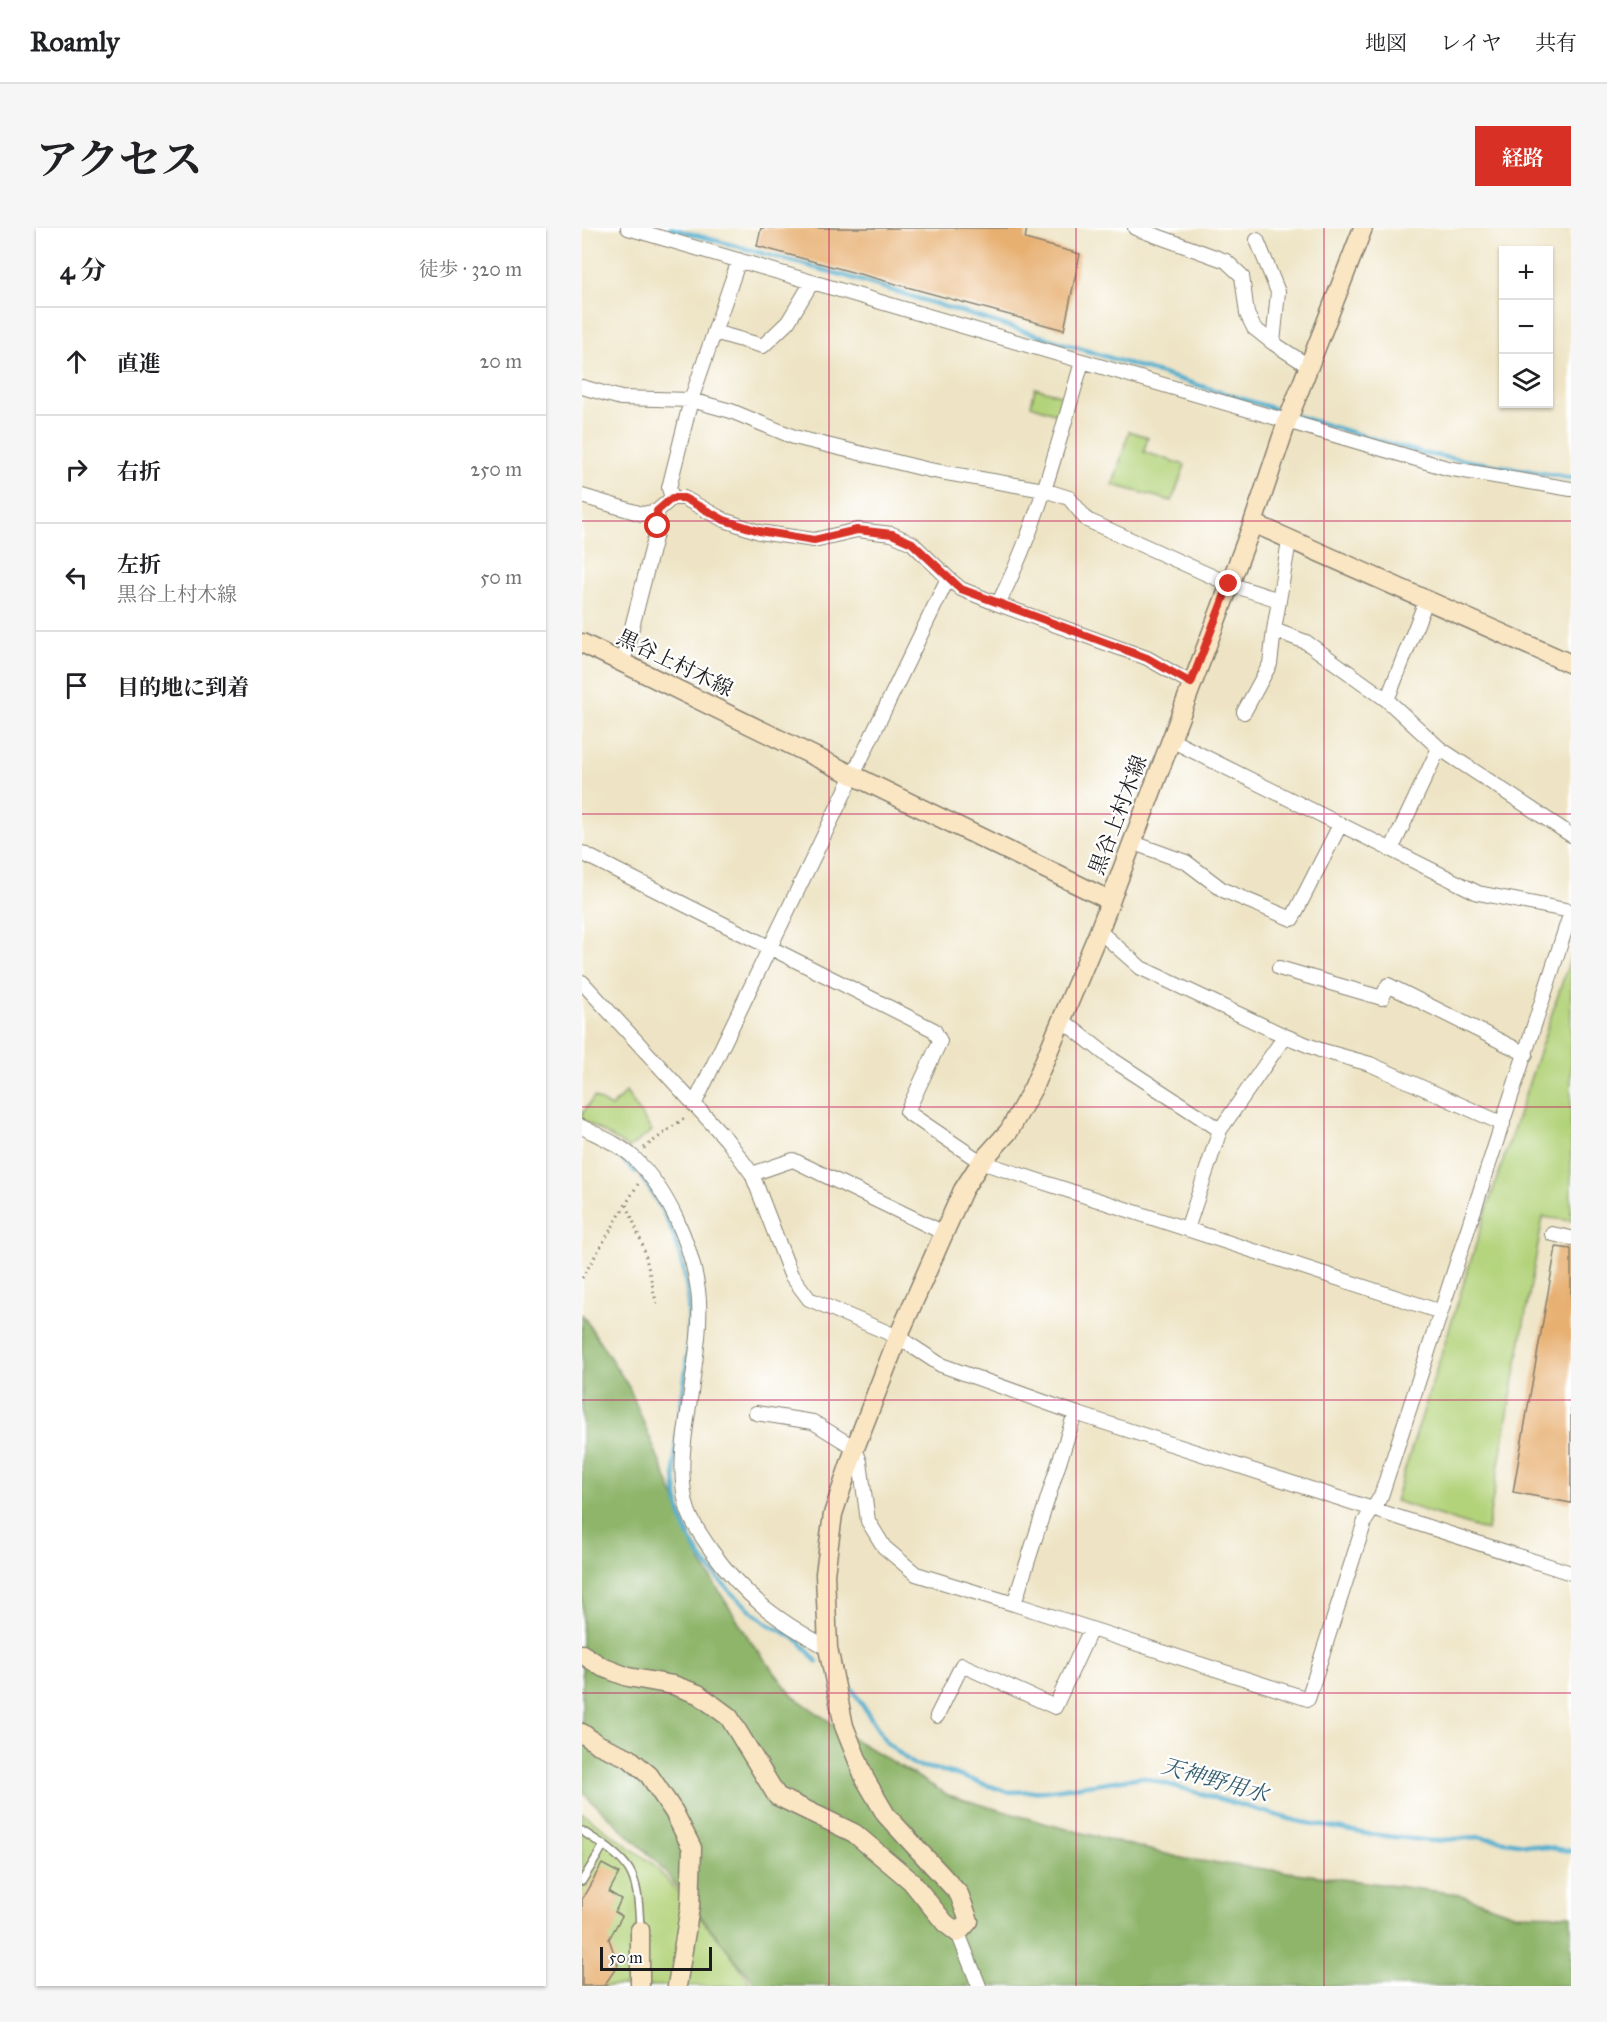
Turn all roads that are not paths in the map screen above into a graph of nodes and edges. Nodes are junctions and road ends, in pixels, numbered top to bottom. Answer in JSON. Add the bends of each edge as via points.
{"nodes":[{"id":1,"x":628,"y":228,"type":"edge"},
{"id":2,"x":1135,"y":228,"type":"edge"},
{"id":3,"x":1363,"y":228,"type":"edge"},
{"id":4,"x":1257,"y":240,"type":"dead end"},
{"id":5,"x":739,"y":260,"type":"junction"},
{"id":6,"x":812,"y":282,"type":"junction"},
{"id":7,"x":714,"y":332,"type":"junction"},
{"id":8,"x":1273,"y":343,"type":"junction"},
{"id":9,"x":1082,"y":362,"type":"junction"},
{"id":10,"x":1310,"y":367,"type":"junction"},
{"id":11,"x":582,"y":387,"type":"edge"},
{"id":12,"x":691,"y":400,"type":"junction"},
{"id":13,"x":1287,"y":422,"type":"junction"},
{"id":14,"x":1571,"y":489,"type":"edge"},
{"id":15,"x":1044,"y":490,"type":"junction"},
{"id":16,"x":582,"y":496,"type":"edge"},
{"id":17,"x":672,"y":498,"type":"junction"},
{"id":18,"x":657,"y":511,"type":"junction"},
{"id":19,"x":1253,"y":524,"type":"junction"},
{"id":20,"x":1288,"y":541,"type":"junction"},
{"id":21,"x":948,"y":578,"type":"junction"},
{"id":22,"x":1229,"y":584,"type":"junction"},
{"id":23,"x":1279,"y":600,"type":"junction"},
{"id":24,"x":1426,"y":601,"type":"junction"},
{"id":25,"x":998,"y":604,"type":"junction"},
{"id":26,"x":1274,"y":630,"type":"junction"},
{"id":27,"x":582,"y":643,"type":"edge"},
{"id":28,"x":623,"y":662,"type":"junction"},
{"id":29,"x":1571,"y":664,"type":"edge"},
{"id":30,"x":1191,"y":683,"type":"junction"},
{"id":31,"x":1387,"y":700,"type":"junction"},
{"id":32,"x":1244,"y":712,"type":"dead end"},
{"id":33,"x":1171,"y":740,"type":"junction"},
{"id":34,"x":1438,"y":748,"type":"junction"},
{"id":35,"x":851,"y":775,"type":"junction"},
{"id":36,"x":1340,"y":825,"type":"junction"},
{"id":37,"x":1571,"y":835,"type":"edge"},
{"id":38,"x":1131,"y":842,"type":"junction"},
{"id":39,"x":1391,"y":850,"type":"junction"},
{"id":40,"x":582,"y":853,"type":"edge"},
{"id":41,"x":1109,"y":900,"type":"junction"},
{"id":42,"x":1571,"y":911,"type":"edge"},
{"id":43,"x":1099,"y":931,"type":"junction"},
{"id":44,"x":770,"y":947,"type":"junction"},
{"id":45,"x":1279,"y":968,"type":"dead end"},
{"id":46,"x":582,"y":982,"type":"edge"},
{"id":47,"x":1062,"y":1020,"type":"junction"},
{"id":48,"x":1285,"y":1036,"type":"junction"},
{"id":49,"x":1526,"y":1054,"type":"junction"},
{"id":50,"x":694,"y":1105,"type":"junction"},
{"id":51,"x":1503,"y":1124,"type":"junction"},
{"id":52,"x":582,"y":1127,"type":"edge"},
{"id":53,"x":1220,"y":1130,"type":"junction"},
{"id":54,"x":981,"y":1162,"type":"junction"},
{"id":55,"x":752,"y":1174,"type":"junction"},
{"id":56,"x":1187,"y":1229,"type":"junction"},
{"id":57,"x":944,"y":1233,"type":"junction"},
{"id":58,"x":1552,"y":1234,"type":"dead end"},
{"id":59,"x":1571,"y":1238,"type":"edge"},
{"id":60,"x":1441,"y":1312,"type":"junction"},
{"id":61,"x":898,"y":1337,"type":"junction"},
{"id":62,"x":756,"y":1413,"type":"dead end"},
{"id":63,"x":1075,"y":1413,"type":"junction"},
{"id":64,"x":855,"y":1448,"type":"junction"},
{"id":65,"x":1374,"y":1508,"type":"junction"},
{"id":66,"x":1571,"y":1573,"type":"edge"},
{"id":67,"x":1014,"y":1604,"type":"junction"},
{"id":68,"x":1091,"y":1629,"type":"junction"},
{"id":69,"x":828,"y":1648,"type":"junction"},
{"id":70,"x":582,"y":1654,"type":"edge"},
{"id":71,"x":937,"y":1716,"type":"dead end"},
{"id":72,"x":582,"y":1733,"type":"edge"},
{"id":73,"x":582,"y":1831,"type":"edge"},
{"id":74,"x":604,"y":1845,"type":"junction"},
{"id":75,"x":582,"y":1881,"type":"edge"},
{"id":76,"x":640,"y":1930,"type":"joint"},
{"id":77,"x":958,"y":1933,"type":"junction"},
{"id":78,"x":640,"y":1986,"type":"edge"},
{"id":79,"x":677,"y":1986,"type":"edge"},
{"id":80,"x":979,"y":1986,"type":"edge"}],
"edges":[{"from":1,"to":5,"type":"street"},
{"from":2,"to":8,"type":"street","via":[[1226,261],[1242,276],[1247,314],[1254,328]]},
{"from":3,"to":10,"type":"street","name":"黒谷上村木線"},
{"from":4,"to":8,"type":"street","via":[[1278,292]]},
{"from":5,"to":6,"type":"street"},
{"from":5,"to":7,"type":"street"},
{"from":6,"to":7,"type":"street","via":[[788,322],[763,346]]},
{"from":6,"to":9,"type":"street"},
{"from":7,"to":12,"type":"street"},
{"from":8,"to":10,"type":"street"},
{"from":9,"to":13,"type":"street"},
{"from":9,"to":15,"type":"street"},
{"from":10,"to":13,"type":"street","name":"黒谷上村木線"},
{"from":11,"to":12,"type":"street","via":[[621,398]]},
{"from":12,"to":15,"type":"street","via":[[731,411],[794,437],[929,470]]},
{"from":12,"to":17,"type":"street","via":[[669,488]]},
{"from":13,"to":14,"type":"street","via":[[1447,468]]},
{"from":13,"to":19,"type":"street","name":"黒谷上村木線"},
{"from":15,"to":22,"type":"street","via":[[1069,498],[1087,520]]},
{"from":15,"to":25,"type":"street","via":[[1014,573]]},
{"from":16,"to":18,"type":"street","via":[[642,514]]},
{"from":17,"to":18,"type":"street"},
{"from":17,"to":21,"type":"street","via":[[684,498],[724,520],[759,531],[814,540],[857,530],[892,534],[912,543]]},
{"from":18,"to":28,"type":"street","via":[[658,526]]},
{"from":19,"to":20,"type":"street"},
{"from":19,"to":22,"type":"street","name":"黒谷上村木線"},
{"from":20,"to":23,"type":"street"},
{"from":20,"to":24,"type":"street"},
{"from":21,"to":25,"type":"street","via":[[961,589]]},
{"from":21,"to":35,"type":"street"},
{"from":22,"to":23,"type":"street"},
{"from":22,"to":30,"type":"street","name":"黒谷上村木線"},
{"from":23,"to":26,"type":"street"},
{"from":24,"to":29,"type":"street"},
{"from":24,"to":31,"type":"street"},
{"from":25,"to":30,"type":"street","via":[[1147,658]]},
{"from":26,"to":31,"type":"street","via":[[1306,642]]},
{"from":26,"to":32,"type":"street","via":[[1270,664]]},
{"from":27,"to":28,"type":"street","name":"黒谷上村木線"},
{"from":28,"to":35,"type":"street","name":"黒谷上村木線"},
{"from":30,"to":33,"type":"street","name":"黒谷上村木線"},
{"from":31,"to":34,"type":"street"},
{"from":33,"to":36,"type":"street"},
{"from":33,"to":38,"type":"street","name":"黒谷上村木線"},
{"from":34,"to":37,"type":"street"},
{"from":34,"to":39,"type":"street"},
{"from":35,"to":41,"type":"street","name":"黒谷上村木線"},
{"from":35,"to":44,"type":"street"},
{"from":36,"to":38,"type":"street","via":[[1293,919],[1223,890],[1186,862]]},
{"from":36,"to":39,"type":"street"},
{"from":38,"to":41,"type":"street","name":"黒谷上村木線"},
{"from":39,"to":42,"type":"street","via":[[1478,893]]},
{"from":40,"to":44,"type":"street"},
{"from":41,"to":43,"type":"street"},
{"from":42,"to":49,"type":"street"},
{"from":43,"to":47,"type":"street"},
{"from":43,"to":48,"type":"street","via":[[1142,968]]},
{"from":44,"to":50,"type":"street"},
{"from":44,"to":54,"type":"street","via":[[934,1030],[940,1041],[907,1112]]},
{"from":45,"to":49,"type":"street","via":[[1382,998],[1388,985]]},
{"from":46,"to":50,"type":"street"},
{"from":47,"to":53,"type":"street","via":[[1113,1060]]},
{"from":47,"to":54,"type":"street","via":[[1033,1088],[1009,1131]]},
{"from":48,"to":51,"type":"street","via":[[1370,1064]]},
{"from":48,"to":53,"type":"street"},
{"from":49,"to":51,"type":"street"},
{"from":50,"to":55,"type":"street"},
{"from":51,"to":60,"type":"street"},
{"from":52,"to":69,"type":"street","via":[[632,1156],[645,1171],[678,1221],[698,1290],[695,1364],[682,1474],[686,1504],[695,1527],[736,1584],[759,1605],[785,1625]]},
{"from":53,"to":56,"type":"street"},
{"from":54,"to":56,"type":"street"},
{"from":54,"to":57,"type":"street","via":[[963,1190]]},
{"from":55,"to":57,"type":"street","via":[[793,1160]]},
{"from":55,"to":61,"type":"street","via":[[791,1275],[809,1299]]},
{"from":56,"to":60,"type":"street"},
{"from":57,"to":61,"type":"street"},
{"from":58,"to":59,"type":"street"},
{"from":60,"to":65,"type":"street"},
{"from":61,"to":63,"type":"street","via":[[941,1365]]},
{"from":61,"to":64,"type":"street"},
{"from":62,"to":64,"type":"street","via":[[813,1422]]},
{"from":63,"to":65,"type":"street"},
{"from":63,"to":67,"type":"street"},
{"from":64,"to":67,"type":"street","via":[[868,1521],[884,1547],[916,1574]]},
{"from":64,"to":69,"type":"street","via":[[833,1514],[826,1564]]},
{"from":65,"to":66,"type":"street"},
{"from":65,"to":68,"type":"street","via":[[1365,1521],[1308,1699]]},
{"from":67,"to":68,"type":"street"},
{"from":68,"to":71,"type":"street","via":[[1055,1707],[962,1665]]},
{"from":69,"to":77,"type":"street","via":[[844,1725],[865,1779],[886,1815],[959,1894],[969,1921]]},
{"from":70,"to":77,"type":"street","via":[[602,1668],[628,1677],[698,1694],[729,1717],[777,1796],[854,1833],[911,1881]]},
{"from":72,"to":79,"type":"street","via":[[629,1758],[649,1775],[692,1848],[690,1907]]},
{"from":73,"to":74,"type":"lane"},
{"from":74,"to":75,"type":"lane"},
{"from":74,"to":76,"type":"lane","via":[[627,1863],[639,1891]]},
{"from":76,"to":78,"type":"street"},
{"from":77,"to":80,"type":"street"}]}
